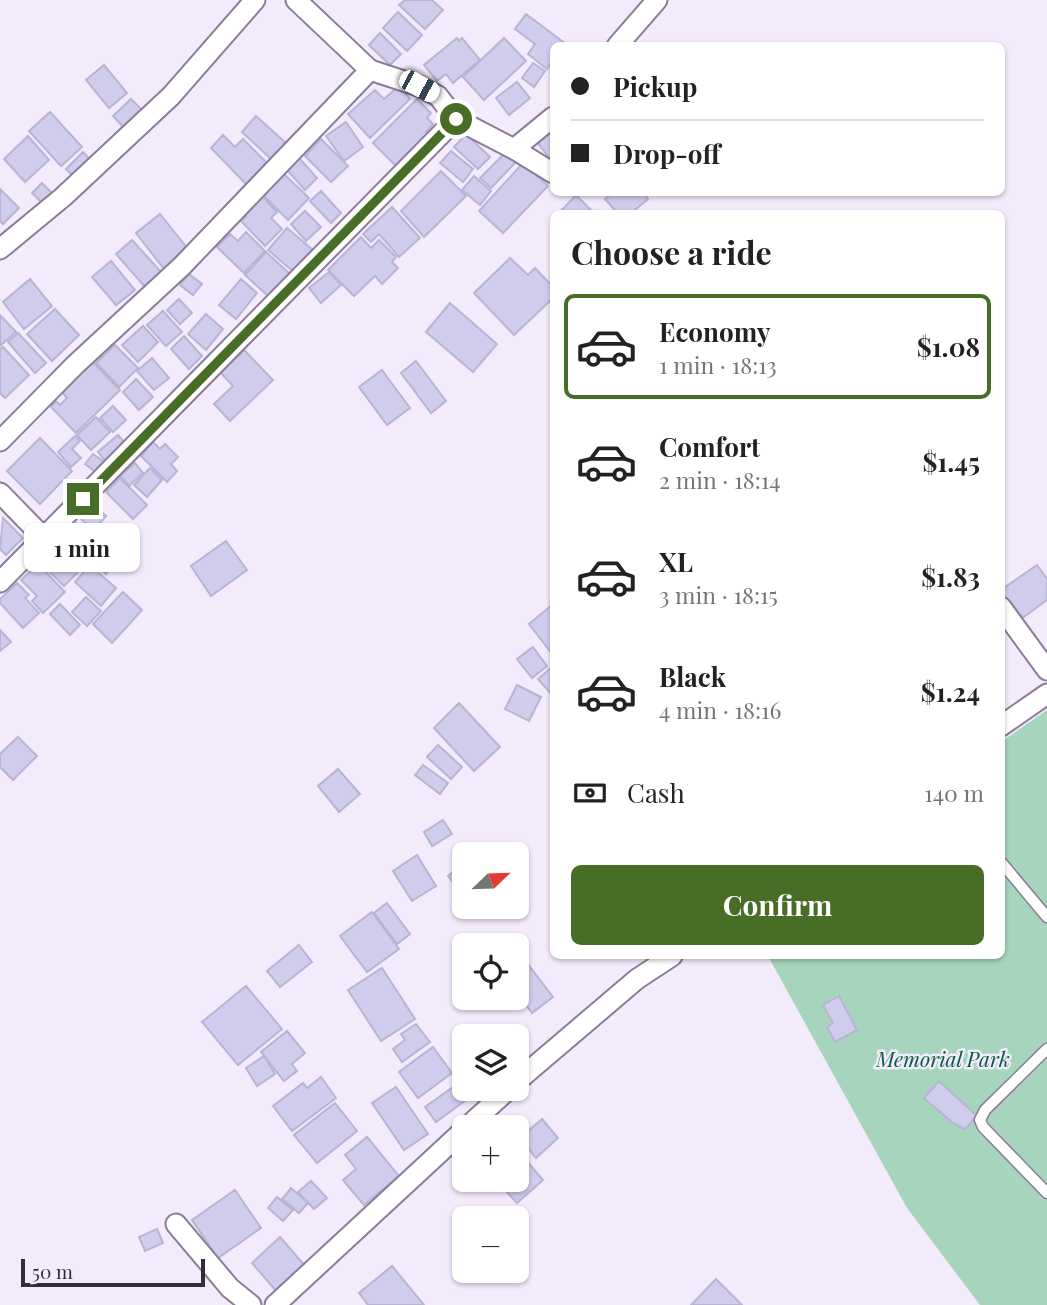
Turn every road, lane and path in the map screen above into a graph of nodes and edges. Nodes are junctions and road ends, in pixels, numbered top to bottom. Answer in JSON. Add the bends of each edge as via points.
{"nodes":[{"id":1,"x":255,"y":0,"type":"edge"},
{"id":2,"x":296,"y":0,"type":"edge"},
{"id":3,"x":657,"y":0,"type":"edge"},
{"id":4,"x":620,"y":42,"type":"edge"},
{"id":5,"x":370,"y":70,"type":"junction"},
{"id":6,"x":456,"y":119,"type":"junction"},
{"id":7,"x":550,"y":119,"type":"edge"},
{"id":8,"x":514,"y":149,"type":"junction"},
{"id":9,"x":550,"y":171,"type":"edge"},
{"id":10,"x":0,"y":249,"type":"edge"},
{"id":11,"x":0,"y":441,"type":"edge"},
{"id":12,"x":0,"y":493,"type":"edge"},
{"id":13,"x":44,"y":538,"type":"junction"},
{"id":14,"x":0,"y":582,"type":"edge"},
{"id":15,"x":1005,"y":612,"type":"edge"},
{"id":16,"x":1047,"y":670,"type":"edge"},
{"id":17,"x":1047,"y":694,"type":"edge"},
{"id":18,"x":1005,"y":723,"type":"edge"},
{"id":19,"x":1005,"y":867,"type":"edge"},
{"id":20,"x":1047,"y":917,"type":"edge"},
{"id":21,"x":668,"y":959,"type":"edge"},
{"id":22,"x":1047,"y":1049,"type":"edge"},
{"id":23,"x":529,"y":1071,"type":"edge"},
{"id":24,"x":496,"y":1101,"type":"edge"},
{"id":25,"x":481,"y":1115,"type":"edge"},
{"id":26,"x":452,"y":1142,"type":"edge"},
{"id":27,"x":1047,"y":1193,"type":"edge"},
{"id":28,"x":176,"y":1224,"type":"dead end"},
{"id":29,"x":251,"y":1305,"type":"edge"},
{"id":30,"x":275,"y":1305,"type":"edge"}],
"edges":[{"from":1,"to":10,"type":"street","via":[[171,96]]},
{"from":2,"to":5,"type":"street"},
{"from":3,"to":4,"type":"street"},
{"from":5,"to":6,"type":"street","via":[[438,96]]},
{"from":5,"to":11,"type":"street","via":[[182,266]]},
{"from":6,"to":8,"type":"street"},
{"from":6,"to":13,"type":"street"},
{"from":7,"to":8,"type":"street"},
{"from":8,"to":9,"type":"street"},
{"from":12,"to":13,"type":"street"},
{"from":13,"to":14,"type":"street"},
{"from":15,"to":16,"type":"street"},
{"from":17,"to":18,"type":"street"},
{"from":19,"to":20,"type":"lane"},
{"from":21,"to":23,"type":"street"},
{"from":22,"to":27,"type":"lane","via":[[979,1120]]},
{"from":24,"to":25,"type":"street"},
{"from":26,"to":30,"type":"street"},
{"from":28,"to":29,"type":"street","via":[[230,1288]]}]}
